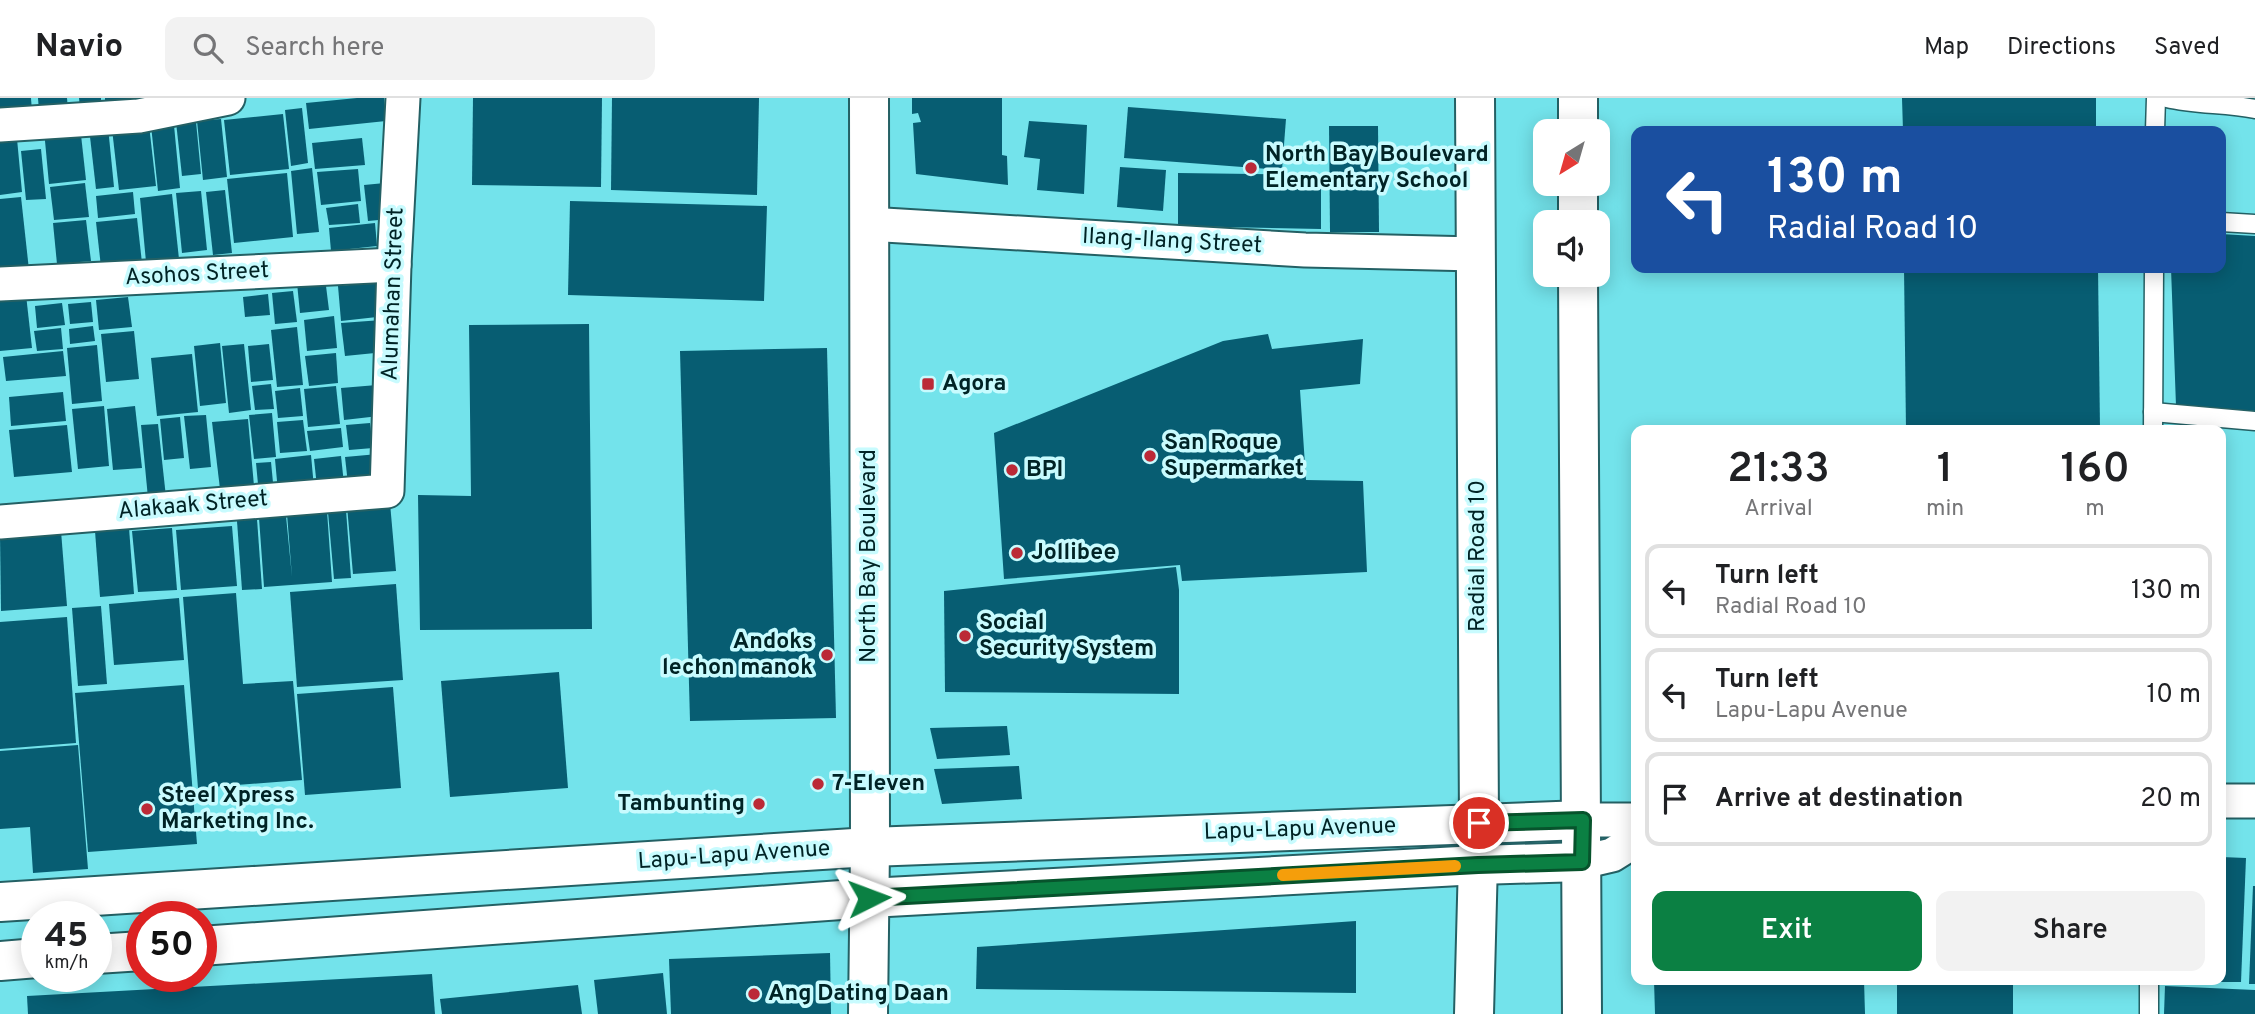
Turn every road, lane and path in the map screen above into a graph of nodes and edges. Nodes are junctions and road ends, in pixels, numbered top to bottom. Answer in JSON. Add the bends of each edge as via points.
{"nodes":[{"id":1,"x":228,"y":98,"type":"edge"},
{"id":2,"x":403,"y":98,"type":"edge"},
{"id":3,"x":869,"y":98,"type":"edge"},
{"id":4,"x":1475,"y":98,"type":"edge"},
{"id":5,"x":1578,"y":98,"type":"edge"},
{"id":6,"x":2156,"y":98,"type":"edge"},
{"id":7,"x":2167,"y":98,"type":"edge"},
{"id":8,"x":178,"y":103,"type":"edge"},
{"id":9,"x":2255,"y":109,"type":"edge"},
{"id":10,"x":1578,"y":119,"type":"edge"},
{"id":11,"x":0,"y":125,"type":"edge"},
{"id":12,"x":2155,"y":126,"type":"edge"},
{"id":13,"x":2226,"y":222,"type":"edge"},
{"id":14,"x":868,"y":224,"type":"junction"},
{"id":15,"x":2255,"y":224,"type":"edge"},
{"id":16,"x":1476,"y":254,"type":"junction"},
{"id":17,"x":394,"y":265,"type":"junction"},
{"id":18,"x":2154,"y":273,"type":"edge"},
{"id":19,"x":0,"y":284,"type":"edge"},
{"id":20,"x":1578,"y":287,"type":"edge"},
{"id":21,"x":2153,"y":421,"type":"edge"},
{"id":22,"x":2255,"y":421,"type":"edge"},
{"id":23,"x":387,"y":491,"type":"joint"},
{"id":24,"x":0,"y":522,"type":"edge"},
{"id":25,"x":2226,"y":801,"type":"edge"},
{"id":26,"x":2255,"y":801,"type":"edge"},
{"id":27,"x":1583,"y":820,"type":"junction"},
{"id":28,"x":1631,"y":820,"type":"edge"},
{"id":29,"x":1479,"y":823,"type":"junction"},
{"id":30,"x":1631,"y":843,"type":"edge"},
{"id":31,"x":870,"y":847,"type":"junction"},
{"id":32,"x":1582,"y":862,"type":"junction"},
{"id":33,"x":1478,"y":865,"type":"junction"},
{"id":34,"x":869,"y":898,"type":"junction"},
{"id":35,"x":0,"y":902,"type":"edge"},
{"id":36,"x":217,"y":945,"type":"edge"},
{"id":37,"x":21,"y":959,"type":"edge"},
{"id":38,"x":0,"y":961,"type":"edge"},
{"id":39,"x":2149,"y":985,"type":"edge"},
{"id":40,"x":868,"y":1014,"type":"edge"},
{"id":41,"x":1474,"y":1014,"type":"edge"},
{"id":42,"x":1582,"y":1014,"type":"edge"},
{"id":43,"x":2149,"y":1014,"type":"edge"}],
"edges":[{"from":1,"to":8,"type":"street"},
{"from":2,"to":17,"type":"street","name":"Alumahan Street"},
{"from":3,"to":14,"type":"main road","name":"North Bay Boulevard"},
{"from":4,"to":16,"type":"main road","name":"Radial Road 10"},
{"from":5,"to":10,"type":"main road"},
{"from":6,"to":12,"type":"lane"},
{"from":7,"to":9,"type":"lane"},
{"from":8,"to":11,"type":"street","via":[[139,116]]},
{"from":13,"to":15,"type":"lane"},
{"from":14,"to":16,"type":"street","name":"Ilang-Ilang Street","via":[[1305,250]]},
{"from":14,"to":31,"type":"main road","name":"North Bay Boulevard"},
{"from":16,"to":29,"type":"main road","name":"Radial Road 10"},
{"from":17,"to":19,"type":"street","name":"Asohos Street"},
{"from":17,"to":23,"type":"street","name":"Alumahan Street"},
{"from":18,"to":21,"type":"lane"},
{"from":20,"to":27,"type":"main road"},
{"from":21,"to":22,"type":"lane"},
{"from":23,"to":24,"type":"street","name":"Alakaak Street"},
{"from":25,"to":26,"type":"street"},
{"from":27,"to":28,"type":"street","name":"Lapu-Lapu Avenue"},
{"from":27,"to":29,"type":"main road","name":"Lapu-Lapu Avenue"},
{"from":27,"to":32,"type":"main road"},
{"from":29,"to":31,"type":"main road","name":"Lapu-Lapu Avenue"},
{"from":29,"to":33,"type":"main road","name":"Radial Road 10"},
{"from":30,"to":32,"type":"street","name":"Lapu-Lapu Avenue","via":[[1612,855]]},
{"from":31,"to":34,"type":"main road","name":"North Bay Boulevard"},
{"from":31,"to":35,"type":"main road","name":"Lapu-Lapu Avenue"},
{"from":32,"to":33,"type":"main road","name":"Lapu-Lapu Avenue"},
{"from":32,"to":42,"type":"main road"},
{"from":33,"to":34,"type":"main road","name":"Lapu-Lapu Avenue"},
{"from":33,"to":41,"type":"main road","name":"Radial Road 10"},
{"from":34,"to":36,"type":"main road","name":"Lapu-Lapu Avenue"},
{"from":34,"to":40,"type":"main road","name":"North Bay Boulevard"},
{"from":37,"to":38,"type":"main road"},
{"from":39,"to":43,"type":"lane"}]}
